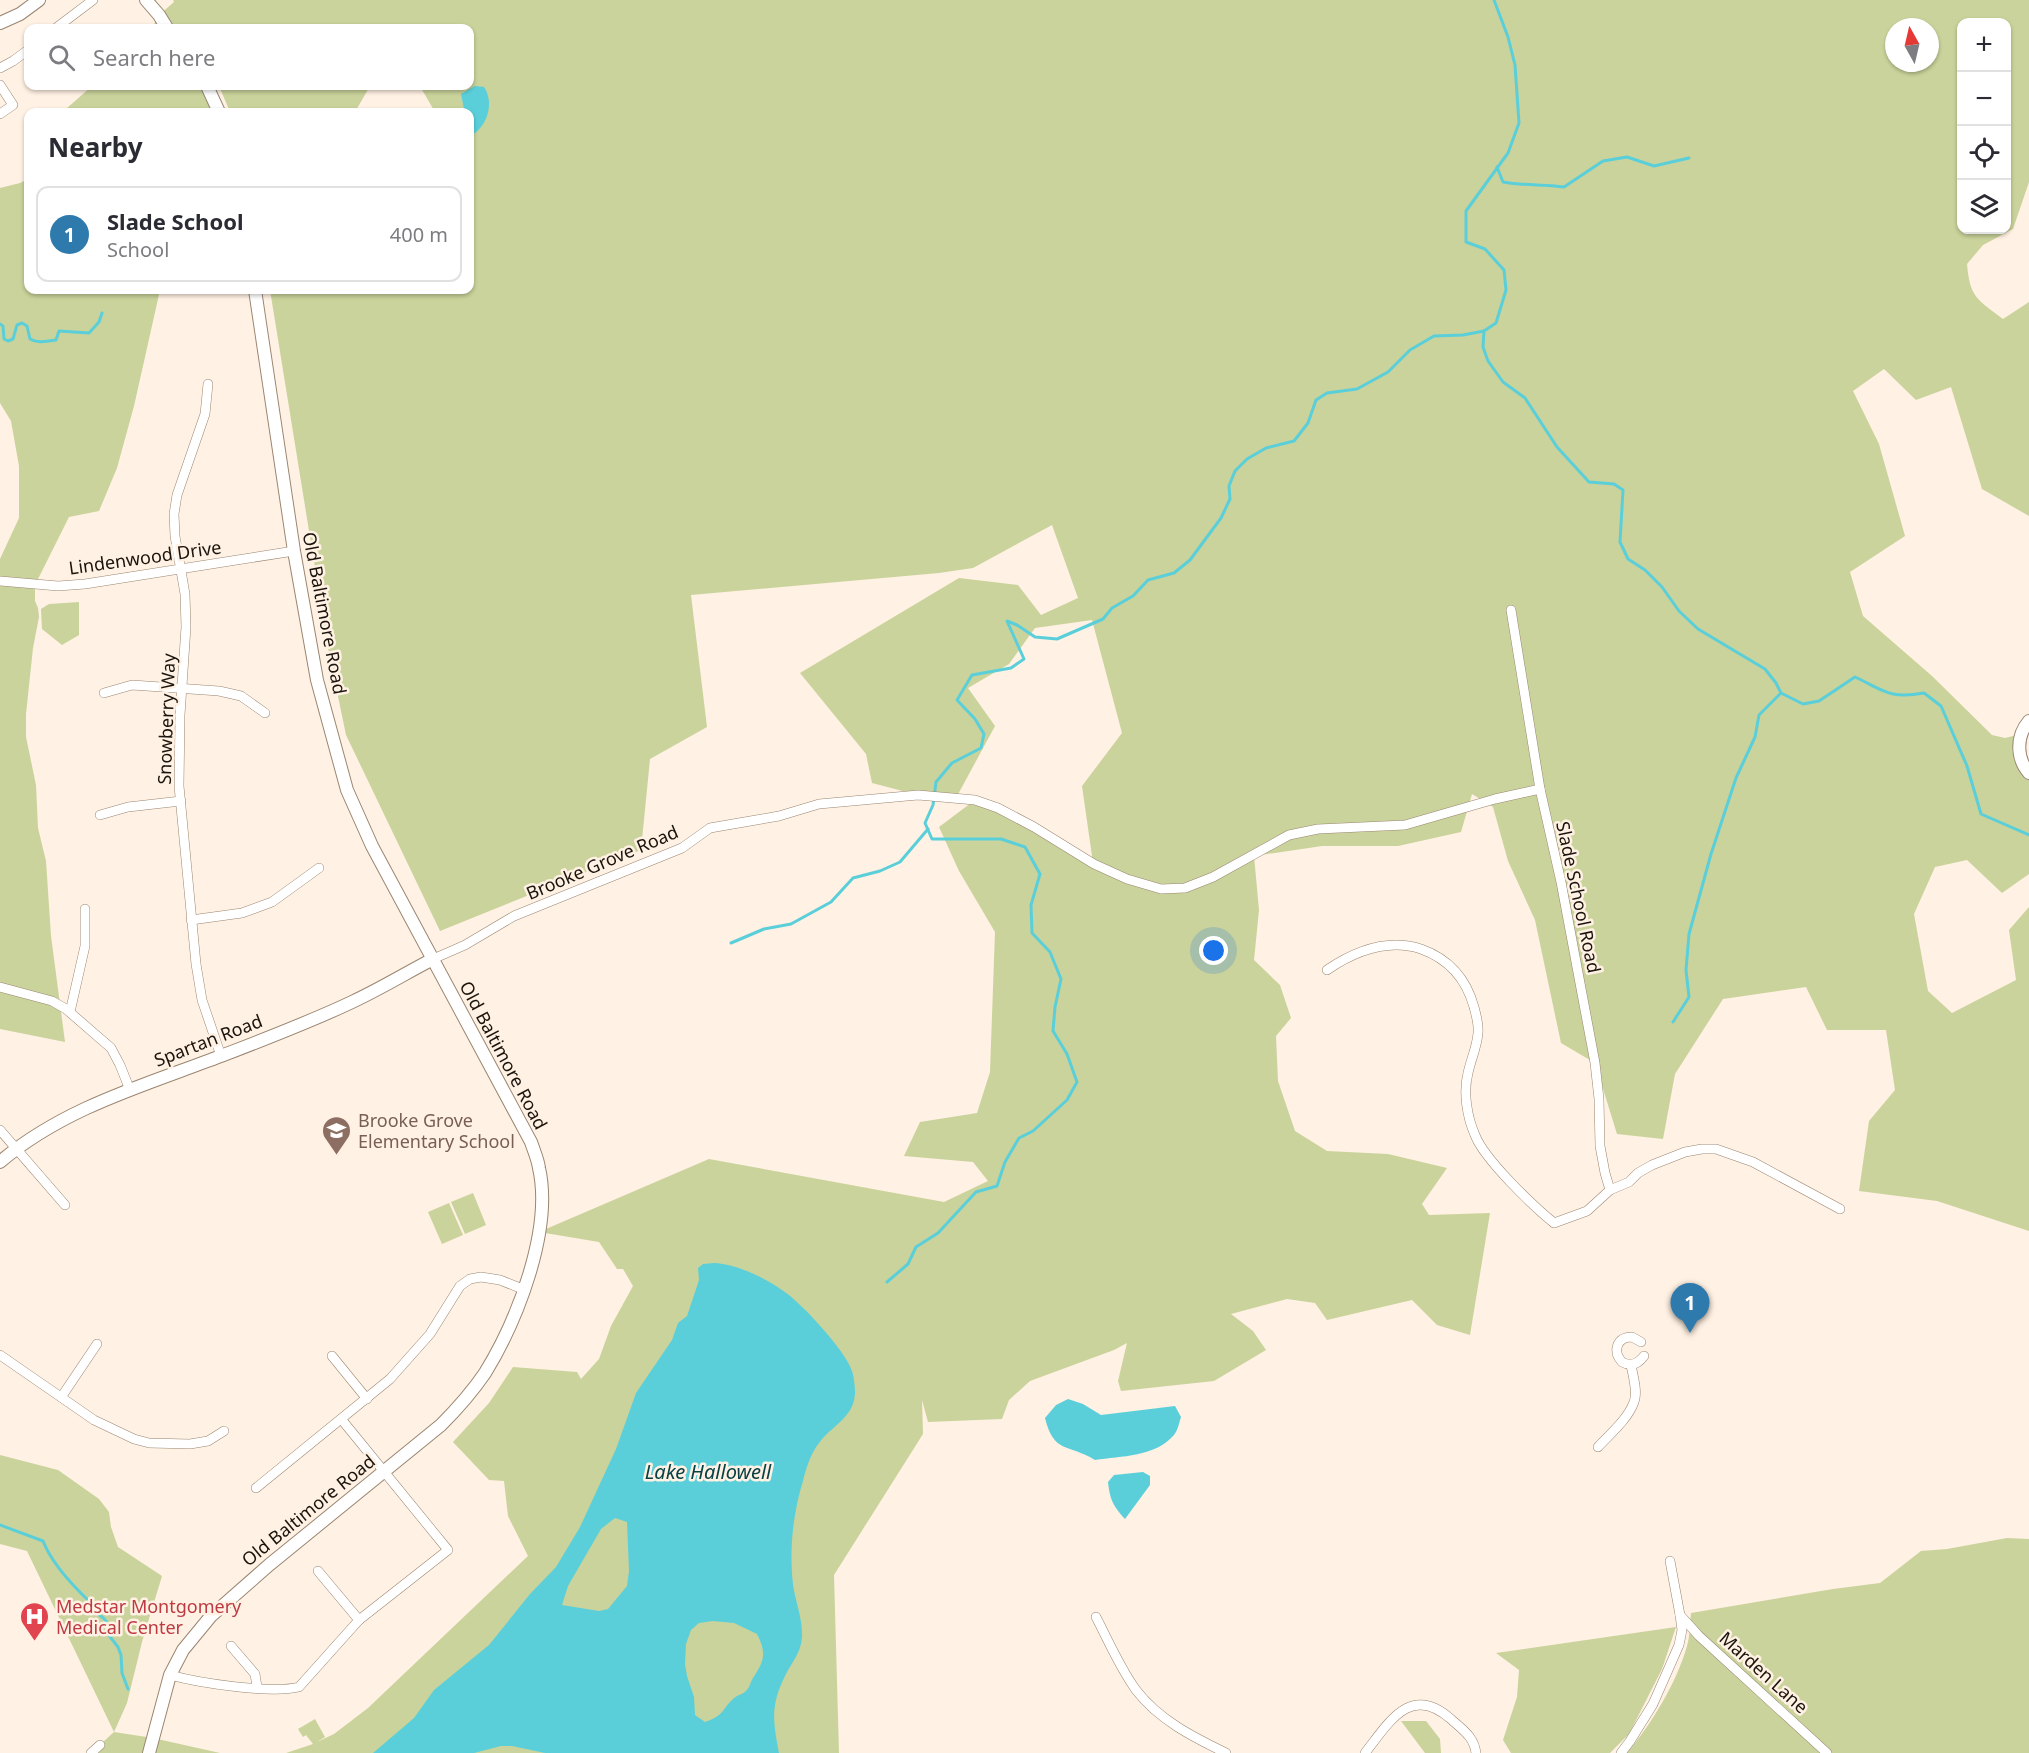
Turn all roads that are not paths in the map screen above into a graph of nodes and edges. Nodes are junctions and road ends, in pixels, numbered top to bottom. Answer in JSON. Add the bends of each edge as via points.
{"nodes":[{"id":1,"x":39,"y":0,"type":"edge"},
{"id":2,"x":93,"y":0,"type":"edge"},
{"id":3,"x":146,"y":0,"type":"edge"},
{"id":4,"x":0,"y":23,"type":"edge"},
{"id":5,"x":61,"y":24,"type":"edge"},
{"id":6,"x":165,"y":24,"type":"edge"},
{"id":7,"x":24,"y":53,"type":"edge"},
{"id":8,"x":0,"y":68,"type":"edge"},
{"id":9,"x":0,"y":85,"type":"edge"},
{"id":10,"x":209,"y":90,"type":"edge"},
{"id":11,"x":217,"y":108,"type":"edge"},
{"id":12,"x":0,"y":114,"type":"edge"},
{"id":13,"x":256,"y":294,"type":"edge"},
{"id":14,"x":208,"y":384,"type":"dead end"},
{"id":15,"x":294,"y":551,"type":"junction"},
{"id":16,"x":180,"y":569,"type":"junction"},
{"id":17,"x":0,"y":581,"type":"edge"},
{"id":18,"x":1511,"y":610,"type":"dead end"},
{"id":19,"x":182,"y":688,"type":"junction"},
{"id":20,"x":104,"y":693,"type":"dead end"},
{"id":21,"x":265,"y":713,"type":"dead end"},
{"id":22,"x":2029,"y":721,"type":"edge"},
{"id":23,"x":2029,"y":772,"type":"edge"},
{"id":24,"x":1540,"y":789,"type":"junction"},
{"id":25,"x":181,"y":801,"type":"junction"},
{"id":26,"x":100,"y":815,"type":"dead end"},
{"id":27,"x":319,"y":868,"type":"dead end"},
{"id":28,"x":85,"y":909,"type":"dead end"},
{"id":29,"x":191,"y":920,"type":"junction"},
{"id":30,"x":433,"y":959,"type":"junction"},
{"id":31,"x":1327,"y":970,"type":"dead end"},
{"id":32,"x":0,"y":987,"type":"edge"},
{"id":33,"x":70,"y":1012,"type":"junction"},
{"id":34,"x":221,"y":1056,"type":"junction"},
{"id":35,"x":130,"y":1090,"type":"junction"},
{"id":36,"x":0,"y":1130,"type":"edge"},
{"id":37,"x":17,"y":1148,"type":"junction"},
{"id":38,"x":0,"y":1162,"type":"edge"},
{"id":39,"x":1610,"y":1190,"type":"junction"},
{"id":40,"x":65,"y":1205,"type":"dead end"},
{"id":41,"x":1840,"y":1209,"type":"dead end"},
{"id":42,"x":525,"y":1290,"type":"junction"},
{"id":43,"x":1641,"y":1342,"type":"dead end"},
{"id":44,"x":97,"y":1344,"type":"dead end"},
{"id":45,"x":0,"y":1355,"type":"edge"},
{"id":46,"x":332,"y":1356,"type":"dead end"},
{"id":47,"x":1644,"y":1356,"type":"dead end"},
{"id":48,"x":1631,"y":1365,"type":"junction"},
{"id":49,"x":62,"y":1396,"type":"junction"},
{"id":50,"x":367,"y":1399,"type":"junction"},
{"id":51,"x":342,"y":1420,"type":"junction"},
{"id":52,"x":224,"y":1431,"type":"dead end"},
{"id":53,"x":1598,"y":1447,"type":"dead end"},
{"id":54,"x":385,"y":1470,"type":"junction"},
{"id":55,"x":256,"y":1488,"type":"dead end"},
{"id":56,"x":1670,"y":1561,"type":"dead end"},
{"id":57,"x":318,"y":1571,"type":"dead end"},
{"id":58,"x":1680,"y":1615,"type":"junction"},
{"id":59,"x":1096,"y":1617,"type":"dead end"},
{"id":60,"x":359,"y":1620,"type":"junction"},
{"id":61,"x":231,"y":1646,"type":"dead end"},
{"id":62,"x":170,"y":1675,"type":"junction"},
{"id":63,"x":257,"y":1687,"type":"junction"},
{"id":64,"x":100,"y":1745,"type":"dead end"},
{"id":65,"x":91,"y":1753,"type":"edge"},
{"id":66,"x":150,"y":1753,"type":"edge"},
{"id":67,"x":1226,"y":1753,"type":"edge"},
{"id":68,"x":1365,"y":1753,"type":"edge"},
{"id":69,"x":1476,"y":1753,"type":"edge"},
{"id":70,"x":1621,"y":1753,"type":"edge"},
{"id":71,"x":1827,"y":1753,"type":"edge"}],
"edges":[{"from":1,"to":4,"type":"street"},
{"from":2,"to":5,"type":"street"},
{"from":3,"to":6,"type":"street"},
{"from":7,"to":8,"type":"street"},
{"from":9,"to":12,"type":"street","via":[[13,105]]},
{"from":10,"to":11,"type":"street"},
{"from":13,"to":15,"type":"street","name":"Old Baltimore Road"},
{"from":14,"to":16,"type":"street","name":"Snowberry Way","via":[[205,414],[174,514]]},
{"from":15,"to":16,"type":"street","name":"Lindenwood Drive"},
{"from":15,"to":30,"type":"street","name":"Old Baltimore Road","via":[[317,680],[347,790],[372,846]]},
{"from":16,"to":17,"type":"street","name":"Lindenwood Drive","via":[[58,586]]},
{"from":16,"to":19,"type":"street","name":"Snowberry Way","via":[[186,627]]},
{"from":18,"to":24,"type":"street","name":"Slade School Road"},
{"from":19,"to":20,"type":"street","via":[[132,685]]},
{"from":19,"to":21,"type":"street","via":[[241,696]]},
{"from":19,"to":25,"type":"street","name":"Snowberry Way"},
{"from":22,"to":23,"type":"street","via":[[2021,734],[2019,753]]},
{"from":24,"to":30,"type":"street","name":"Brooke Grove Road","via":[[1405,825],[1289,835],[1213,878],[1185,888],[1161,889],[1094,864],[1034,827],[975,800],[918,795],[819,804],[710,828],[682,848],[514,916]]},
{"from":24,"to":39,"type":"street","name":"Slade School Road","via":[[1595,1063],[1600,1146]]},
{"from":25,"to":26,"type":"street","via":[[128,807]]},
{"from":25,"to":29,"type":"street","name":"Snowberry Way"},
{"from":27,"to":29,"type":"street","via":[[272,902],[242,913]]},
{"from":28,"to":33,"type":"street","via":[[85,946]]},
{"from":29,"to":34,"type":"street","name":"Snowberry Way","via":[[202,1000]]},
{"from":30,"to":34,"type":"street","name":"Spartan Road","via":[[352,1002]]},
{"from":30,"to":42,"type":"street","name":"Old Baltimore Road","via":[[531,1142],[540,1169],[538,1238]]},
{"from":31,"to":39,"type":"street","via":[[1359,952],[1390,945],[1436,954],[1467,987],[1478,1020],[1466,1090],[1474,1135],[1482,1149],[1554,1223],[1587,1212]]},
{"from":32,"to":33,"type":"street","via":[[52,1001]]},
{"from":33,"to":35,"type":"street","via":[[111,1048]]},
{"from":34,"to":35,"type":"street","name":"Spartan Road"},
{"from":35,"to":37,"type":"street","name":"Spartan Road","via":[[66,1119]]},
{"from":36,"to":37,"type":"street"},
{"from":37,"to":38,"type":"street","name":"Spartan Road"},
{"from":37,"to":40,"type":"street"},
{"from":39,"to":41,"type":"street","via":[[1664,1159],[1716,1149],[1753,1162]]},
{"from":42,"to":50,"type":"street","via":[[481,1277],[470,1279],[460,1286],[414,1353]]},
{"from":42,"to":54,"type":"street","name":"Old Baltimore Road","via":[[497,1352],[464,1401]]},
{"from":43,"to":48,"type":"street","via":[[1628,1337],[1618,1345],[1619,1358]]},
{"from":44,"to":49,"type":"street"},
{"from":45,"to":49,"type":"street"},
{"from":46,"to":50,"type":"street"},
{"from":47,"to":48,"type":"street"},
{"from":48,"to":53,"type":"street","via":[[1635,1401]]},
{"from":49,"to":52,"type":"street","via":[[113,1431],[150,1443],[208,1442]]},
{"from":50,"to":51,"type":"street"},
{"from":51,"to":54,"type":"street"},
{"from":51,"to":55,"type":"street"},
{"from":54,"to":60,"type":"street","via":[[448,1550]]},
{"from":54,"to":62,"type":"street","name":"Old Baltimore Road","via":[[211,1616],[183,1650]]},
{"from":56,"to":58,"type":"street"},
{"from":57,"to":60,"type":"street"},
{"from":58,"to":70,"type":"street","via":[[1682,1630],[1675,1655],[1653,1704]]},
{"from":58,"to":71,"type":"street","name":"Marden Lane"},
{"from":59,"to":67,"type":"street","via":[[1125,1673],[1152,1707],[1190,1735]]},
{"from":60,"to":63,"type":"street","via":[[299,1687]]},
{"from":61,"to":63,"type":"street","via":[[255,1674]]},
{"from":62,"to":63,"type":"street"},
{"from":62,"to":66,"type":"street","name":"Old Baltimore Road"},
{"from":64,"to":65,"type":"street"},
{"from":68,"to":69,"type":"street","via":[[1402,1711],[1419,1704],[1443,1711],[1472,1738]]}]}
